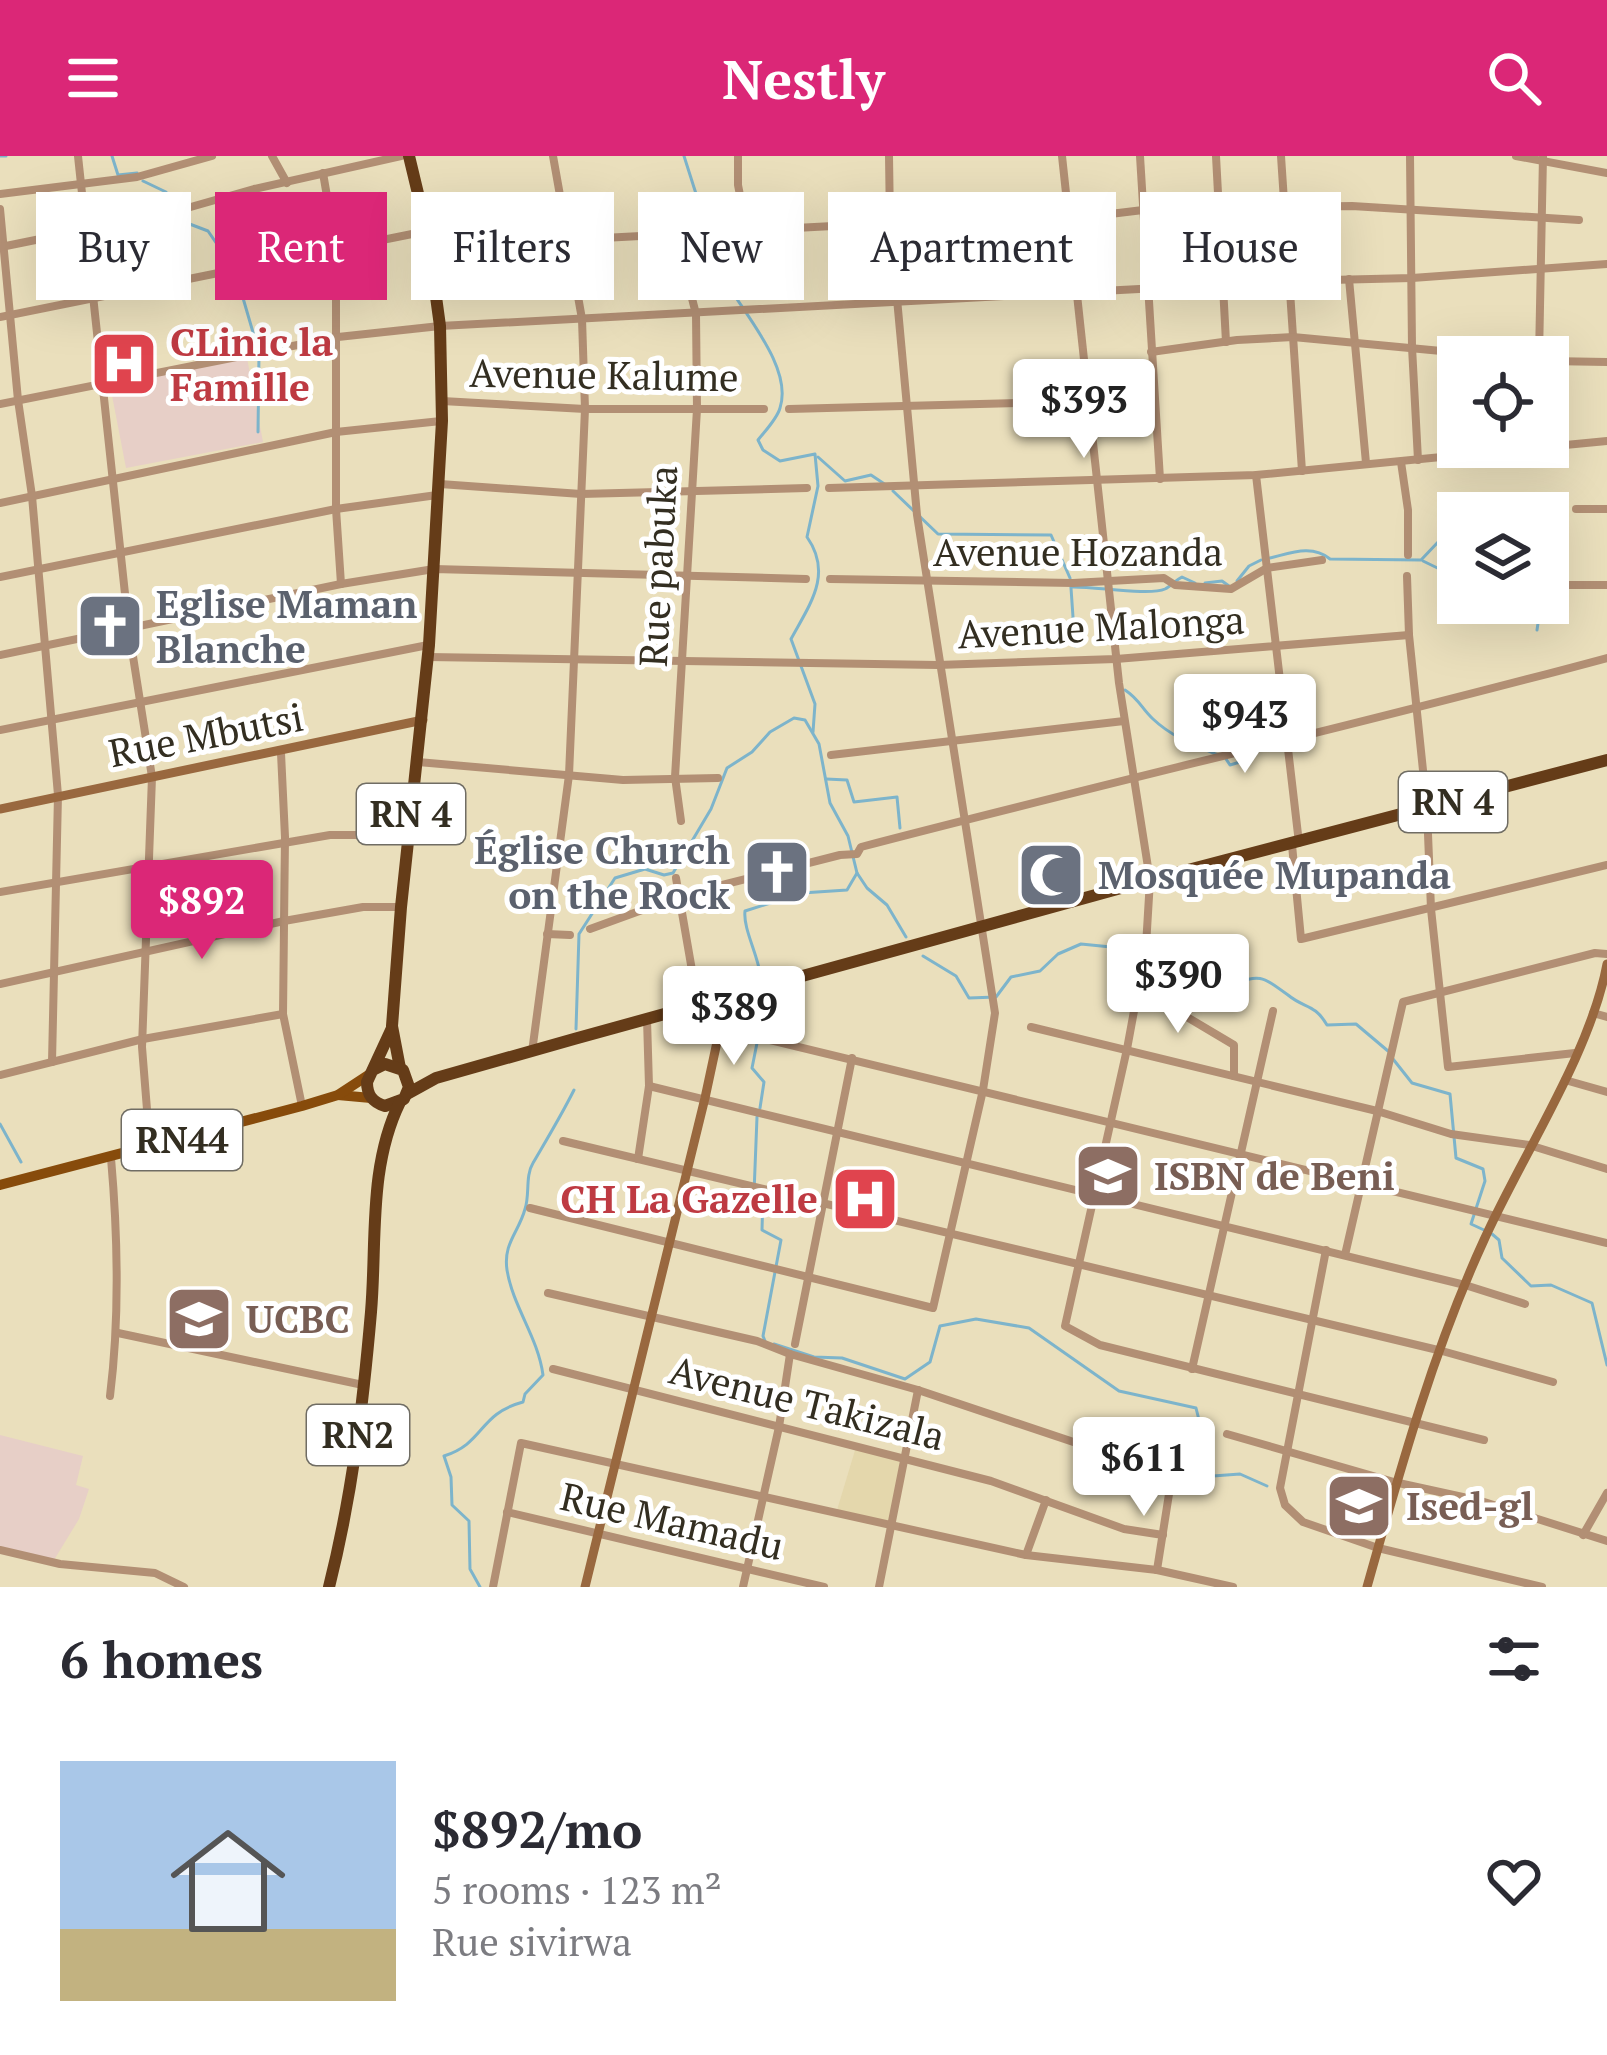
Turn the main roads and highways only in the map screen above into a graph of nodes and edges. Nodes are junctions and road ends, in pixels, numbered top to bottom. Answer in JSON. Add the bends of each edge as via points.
{"nodes":[{"id":1,"x":405,"y":156,"type":"edge"},
{"id":2,"x":1607,"y":760,"type":"edge"},
{"id":3,"x":392,"y":1026,"type":"junction"},
{"id":4,"x":403,"y":1070,"type":"junction"},
{"id":5,"x":372,"y":1072,"type":"junction"},
{"id":6,"x":436,"y":1078,"type":"junction"},
{"id":7,"x":338,"y":1096,"type":"junction"},
{"id":8,"x":404,"y":1098,"type":"junction"},
{"id":9,"x":374,"y":1101,"type":"junction"},
{"id":10,"x":385,"y":1141,"type":"junction"},
{"id":11,"x":0,"y":1185,"type":"edge"},
{"id":12,"x":329,"y":1587,"type":"edge"}],
"edges":[{"from":1,"to":3,"type":"highway","number":"RN 4","via":[[427,231],[442,421]]},
{"from":2,"to":6,"type":"highway","number":"RN 4"},
{"from":3,"to":4,"type":"highway","number":"RN 4"},
{"from":3,"to":5,"type":"highway"},
{"from":4,"to":5,"type":"highway","via":[[385,1064]]},
{"from":4,"to":6,"type":"highway","number":"RN 4"},
{"from":4,"to":8,"type":"highway"},
{"from":5,"to":7,"type":"main road","number":"RN44"},
{"from":5,"to":9,"type":"highway","via":[[367,1090]]},
{"from":6,"to":8,"type":"highway"},
{"from":7,"to":9,"type":"main road","number":"RN44"},
{"from":7,"to":11,"type":"main road","number":"RN44"},
{"from":8,"to":9,"type":"highway","via":[[385,1106]]},
{"from":8,"to":10,"type":"highway","number":"RN2"},
{"from":9,"to":10,"type":"highway","number":"RN2"},
{"from":10,"to":12,"type":"highway","number":"RN2","via":[[353,1480]]}]}
